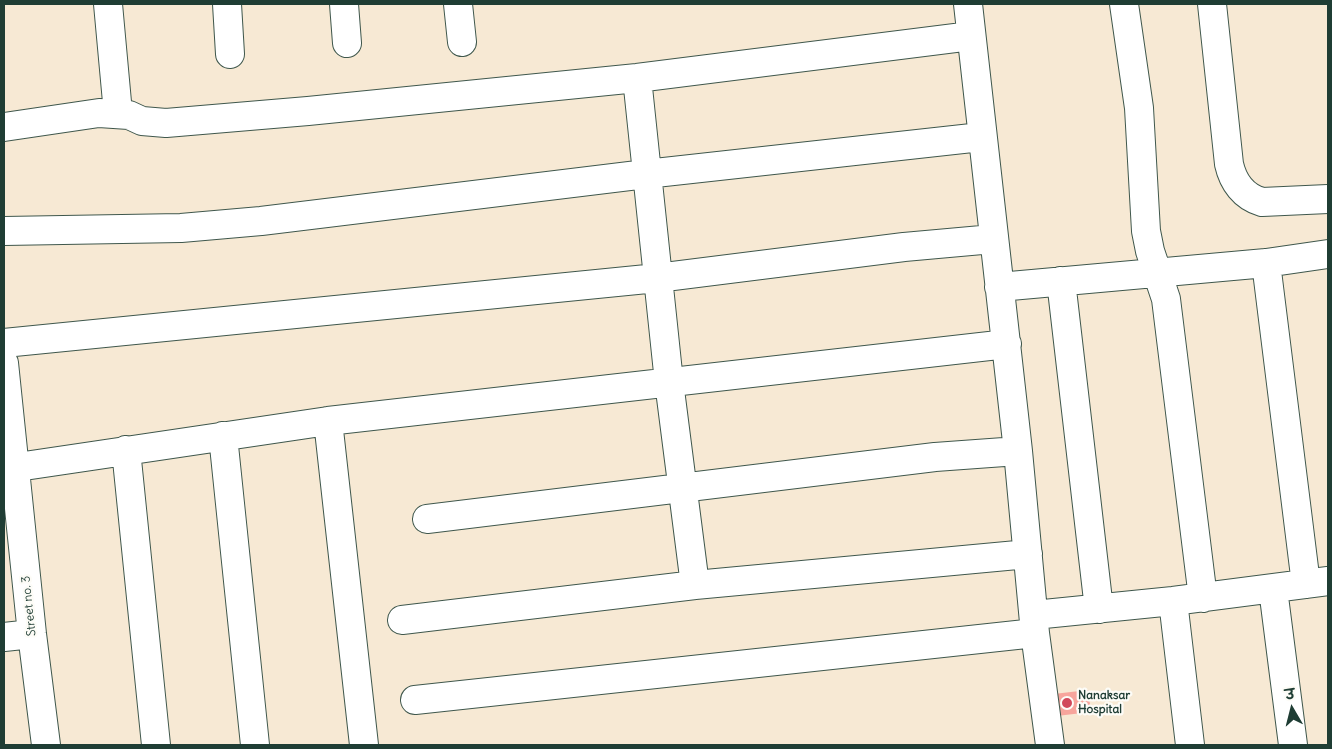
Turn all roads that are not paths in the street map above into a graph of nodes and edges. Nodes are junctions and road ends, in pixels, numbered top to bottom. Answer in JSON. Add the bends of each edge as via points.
{"nodes":[{"id":1,"x":108,"y":4,"type":"edge"},
{"id":2,"x":227,"y":4,"type":"edge"},
{"id":3,"x":344,"y":4,"type":"edge"},
{"id":4,"x":458,"y":4,"type":"edge"},
{"id":5,"x":968,"y":4,"type":"edge"},
{"id":6,"x":1124,"y":4,"type":"edge"},
{"id":7,"x":1212,"y":4,"type":"edge"},
{"id":8,"x":971,"y":36,"type":"junction"},
{"id":9,"x":462,"y":42,"type":"dead end"},
{"id":10,"x":347,"y":43,"type":"dead end"},
{"id":11,"x":230,"y":54,"type":"dead end"},
{"id":12,"x":637,"y":78,"type":"junction"},
{"id":13,"x":118,"y":113,"type":"junction"},
{"id":14,"x":4,"y":126,"type":"edge"},
{"id":15,"x":981,"y":137,"type":"junction"},
{"id":16,"x":646,"y":174,"type":"junction"},
{"id":17,"x":1328,"y":199,"type":"edge"},
{"id":18,"x":4,"y":231,"type":"edge"},
{"id":19,"x":993,"y":239,"type":"junction"},
{"id":20,"x":1328,"y":254,"type":"edge"},
{"id":21,"x":1266,"y":263,"type":"junction"},
{"id":22,"x":1156,"y":272,"type":"junction"},
{"id":23,"x":657,"y":278,"type":"junction"},
{"id":24,"x":1061,"y":281,"type":"junction"},
{"id":25,"x":999,"y":288,"type":"junction"},
{"id":26,"x":4,"y":343,"type":"edge"},
{"id":27,"x":1007,"y":344,"type":"junction"},
{"id":28,"x":4,"y":363,"type":"edge"},
{"id":29,"x":669,"y":382,"type":"junction"},
{"id":30,"x":328,"y":421,"type":"junction"},
{"id":31,"x":223,"y":436,"type":"junction"},
{"id":32,"x":126,"y":450,"type":"junction"},
{"id":33,"x":1018,"y":451,"type":"junction"},
{"id":34,"x":9,"y":468,"type":"edge"},
{"id":35,"x":682,"y":489,"type":"junction"},
{"id":36,"x":427,"y":519,"type":"dead end"},
{"id":37,"x":1028,"y":554,"type":"junction"},
{"id":38,"x":1317,"y":583,"type":"edge"},
{"id":39,"x":695,"y":585,"type":"junction"},
{"id":40,"x":1273,"y":589,"type":"junction"},
{"id":41,"x":1203,"y":598,"type":"junction"},
{"id":42,"x":1173,"y":601,"type":"junction"},
{"id":43,"x":1099,"y":609,"type":"junction"},
{"id":44,"x":402,"y":620,"type":"dead end"},
{"id":45,"x":1035,"y":624,"type":"junction"},
{"id":46,"x":32,"y":634,"type":"junction"},
{"id":47,"x":4,"y":637,"type":"edge"},
{"id":48,"x":415,"y":700,"type":"dead end"},
{"id":49,"x":46,"y":745,"type":"edge"},
{"id":50,"x":156,"y":745,"type":"edge"},
{"id":51,"x":256,"y":745,"type":"edge"},
{"id":52,"x":364,"y":745,"type":"edge"},
{"id":53,"x":1050,"y":745,"type":"edge"},
{"id":54,"x":1190,"y":745,"type":"edge"},
{"id":55,"x":1293,"y":745,"type":"edge"}],
"edges":[{"from":1,"to":13,"type":"street"},
{"from":2,"to":11,"type":"street"},
{"from":3,"to":10,"type":"street"},
{"from":4,"to":9,"type":"street"},
{"from":5,"to":8,"type":"street"},
{"from":6,"to":22,"type":"street","via":[[1139,108],[1146,232]]},
{"from":7,"to":17,"type":"street","via":[[1229,164],[1236,182],[1252,200],[1262,202]]},
{"from":8,"to":12,"type":"street"},
{"from":8,"to":15,"type":"street"},
{"from":12,"to":13,"type":"street","via":[[166,124]]},
{"from":12,"to":16,"type":"street"},
{"from":13,"to":14,"type":"street"},
{"from":15,"to":16,"type":"street"},
{"from":15,"to":19,"type":"street"},
{"from":16,"to":18,"type":"street","via":[[261,221],[181,228]]},
{"from":16,"to":23,"type":"street"},
{"from":19,"to":23,"type":"street"},
{"from":19,"to":25,"type":"street"},
{"from":20,"to":21,"type":"street"},
{"from":21,"to":22,"type":"street"},
{"from":21,"to":38,"type":"street"},
{"from":22,"to":24,"type":"street"},
{"from":22,"to":41,"type":"street","via":[[1166,299]]},
{"from":23,"to":26,"type":"street"},
{"from":23,"to":29,"type":"street"},
{"from":24,"to":25,"type":"street"},
{"from":24,"to":43,"type":"street"},
{"from":25,"to":27,"type":"street"},
{"from":27,"to":29,"type":"street"},
{"from":27,"to":33,"type":"street"},
{"from":28,"to":34,"type":"street","name":"Street no. 3"},
{"from":29,"to":30,"type":"street"},
{"from":29,"to":35,"type":"street"},
{"from":30,"to":31,"type":"street"},
{"from":30,"to":52,"type":"street"},
{"from":31,"to":32,"type":"street"},
{"from":31,"to":51,"type":"street"},
{"from":32,"to":34,"type":"street"},
{"from":32,"to":50,"type":"street"},
{"from":33,"to":35,"type":"street","via":[[935,457]]},
{"from":33,"to":37,"type":"street"},
{"from":34,"to":46,"type":"street","name":"Street no. 3"},
{"from":35,"to":36,"type":"street"},
{"from":35,"to":39,"type":"street"},
{"from":37,"to":39,"type":"street"},
{"from":37,"to":45,"type":"street"},
{"from":38,"to":40,"type":"street"},
{"from":39,"to":44,"type":"street"},
{"from":40,"to":41,"type":"street"},
{"from":40,"to":55,"type":"street"},
{"from":41,"to":42,"type":"street"},
{"from":42,"to":43,"type":"street"},
{"from":42,"to":54,"type":"street"},
{"from":43,"to":45,"type":"street"},
{"from":45,"to":48,"type":"street"},
{"from":45,"to":53,"type":"street"},
{"from":46,"to":47,"type":"street"},
{"from":46,"to":49,"type":"street","name":"Street no. 3"}]}
